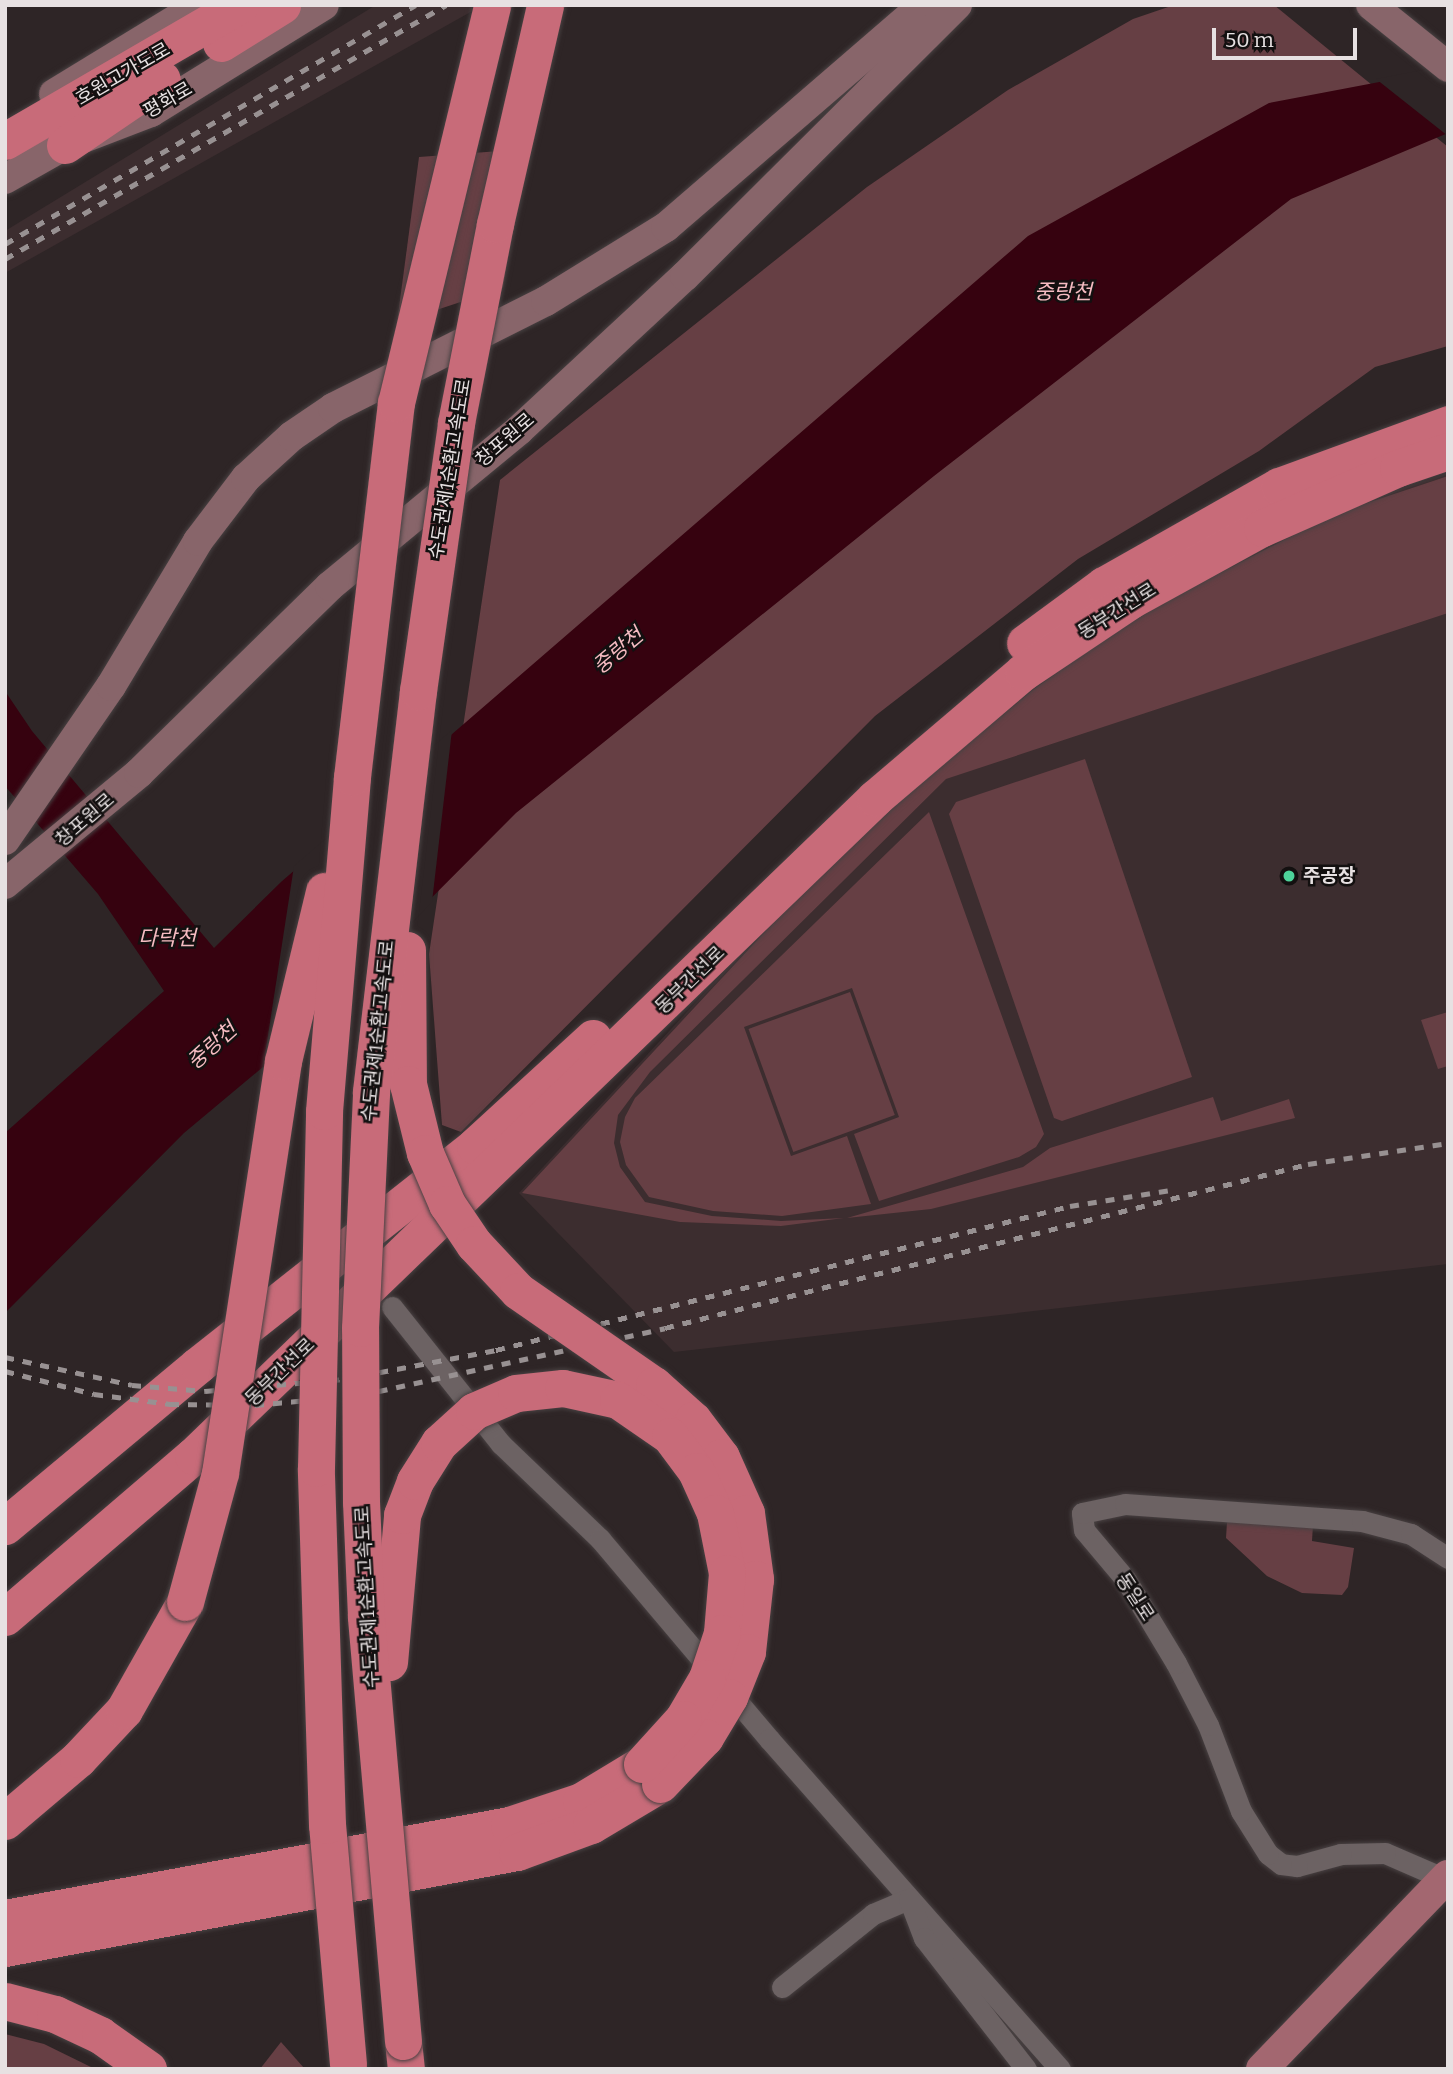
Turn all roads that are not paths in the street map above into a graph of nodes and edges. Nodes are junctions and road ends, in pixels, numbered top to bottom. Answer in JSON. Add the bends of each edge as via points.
{"nodes":[{"id":1,"x":200,"y":5,"type":"edge"},
{"id":2,"x":240,"y":5,"type":"edge"},
{"id":3,"x":282,"y":5,"type":"edge"},
{"id":4,"x":324,"y":5,"type":"edge"},
{"id":5,"x":492,"y":5,"type":"edge"},
{"id":6,"x":545,"y":5,"type":"edge"},
{"id":7,"x":923,"y":5,"type":"edge"},
{"id":8,"x":957,"y":5,"type":"edge"},
{"id":9,"x":1371,"y":5,"type":"edge"},
{"id":10,"x":1448,"y":67,"type":"edge"},
{"id":11,"x":5,"y":126,"type":"edge"},
{"id":12,"x":5,"y":141,"type":"edge"},
{"id":13,"x":65,"y":145,"type":"junction"},
{"id":14,"x":5,"y":180,"type":"edge"},
{"id":15,"x":1448,"y":424,"type":"edge"},
{"id":16,"x":1448,"y":451,"type":"edge"},
{"id":17,"x":418,"y":691,"type":"junction"},
{"id":18,"x":352,"y":777,"type":"junction"},
{"id":19,"x":5,"y":840,"type":"edge"},
{"id":20,"x":5,"y":884,"type":"edge"},
{"id":21,"x":392,"y":1307,"type":"dead end"},
{"id":22,"x":5,"y":1526,"type":"edge"},
{"id":23,"x":1448,"y":1558,"type":"edge"},
{"id":24,"x":5,"y":1617,"type":"edge"},
{"id":25,"x":651,"y":1774,"type":"junction"},
{"id":26,"x":5,"y":1821,"type":"edge"},
{"id":27,"x":1447,"y":1878,"type":"edge"},
{"id":28,"x":909,"y":1899,"type":"junction"},
{"id":29,"x":5,"y":1918,"type":"edge"},
{"id":30,"x":5,"y":1948,"type":"edge"},
{"id":31,"x":782,"y":1987,"type":"dead end"},
{"id":32,"x":5,"y":2001,"type":"edge"},
{"id":33,"x":404,"y":2056,"type":"edge"},
{"id":34,"x":348,"y":2066,"type":"edge"},
{"id":35,"x":148,"y":2069,"type":"edge"},
{"id":36,"x":1026,"y":2069,"type":"edge"},
{"id":37,"x":1060,"y":2069,"type":"edge"},
{"id":38,"x":1262,"y":2069,"type":"edge"}],
"edges":[{"from":1,"to":11,"type":"street"},
{"from":2,"to":12,"type":"highway","name":"호원고가도로"},
{"from":3,"to":13,"type":"highway","name":"호원고가도로"},
{"from":4,"to":13,"type":"street","name":"평화로","via":[[151,112]]},
{"from":5,"to":18,"type":"highway","bridge":true,"via":[[396,403]]},
{"from":6,"to":17,"type":"highway","name":"수도권제1순환고속도로","bridge":true,"via":[[473,331]]},
{"from":7,"to":19,"type":"street","via":[[666,227],[545,301],[333,408],[292,436],[246,478],[198,541],[81,729]]},
{"from":8,"to":20,"type":"street","name":"창포원로","via":[[685,276],[519,430],[330,586],[139,773]]},
{"from":9,"to":10,"type":"street"},
{"from":13,"to":14,"type":"street","name":"평화로"},
{"from":15,"to":22,"type":"highway","name":"동부간선로","via":[[1279,486],[1104,585],[1030,639],[943,706],[842,796],[648,988],[475,1146],[168,1389]]},
{"from":16,"to":24,"type":"highway","name":"동부간선로","via":[[1262,528],[1129,601],[1013,681],[856,816],[192,1456]]},
{"from":17,"to":25,"type":"highway","bridge":true,"via":[[405,1033],[411,1103],[429,1167],[456,1218],[505,1279],[547,1314],[654,1385],[701,1429],[729,1471],[749,1525],[755,1596],[741,1668],[705,1737]]},
{"from":17,"to":33,"type":"highway","name":"수도권제1순환고속도로","bridge":true,"via":[[372,1078],[360,1356],[366,1616]]},
{"from":18,"to":26,"type":"highway","bridge":true,"via":[[284,1060],[220,1473],[185,1602],[124,1710],[78,1759]]},
{"from":18,"to":34,"type":"highway","bridge":true,"via":[[324,1111],[316,1350],[327,1825]]},
{"from":21,"to":28,"type":"street","via":[[493,1435],[600,1538]]},
{"from":23,"to":27,"type":"street","name":"동일로","via":[[1411,1534],[1362,1521],[1125,1504],[1082,1513],[1084,1530],[1126,1580],[1176,1663],[1208,1724],[1241,1811],[1268,1854],[1281,1864],[1297,1866],[1341,1854],[1385,1853]]},
{"from":25,"to":29,"type":"highway","via":[[509,1825]]},
{"from":25,"to":30,"type":"highway","via":[[600,1821],[517,1852]]},
{"from":25,"to":33,"type":"highway","bridge":true,"via":[[692,1706],[718,1648],[727,1573],[710,1500],[678,1445],[629,1404],[591,1391],[563,1388],[503,1396],[462,1420],[431,1453],[411,1490],[399,1531],[389,1661]]},
{"from":27,"to":38,"type":"main road","name":"동일로"},
{"from":28,"to":31,"type":"street","via":[[873,1914]]},
{"from":28,"to":36,"type":"street","via":[[923,1938]]},
{"from":28,"to":37,"type":"street"},
{"from":32,"to":35,"type":"highway","via":[[78,2025]]}]}
